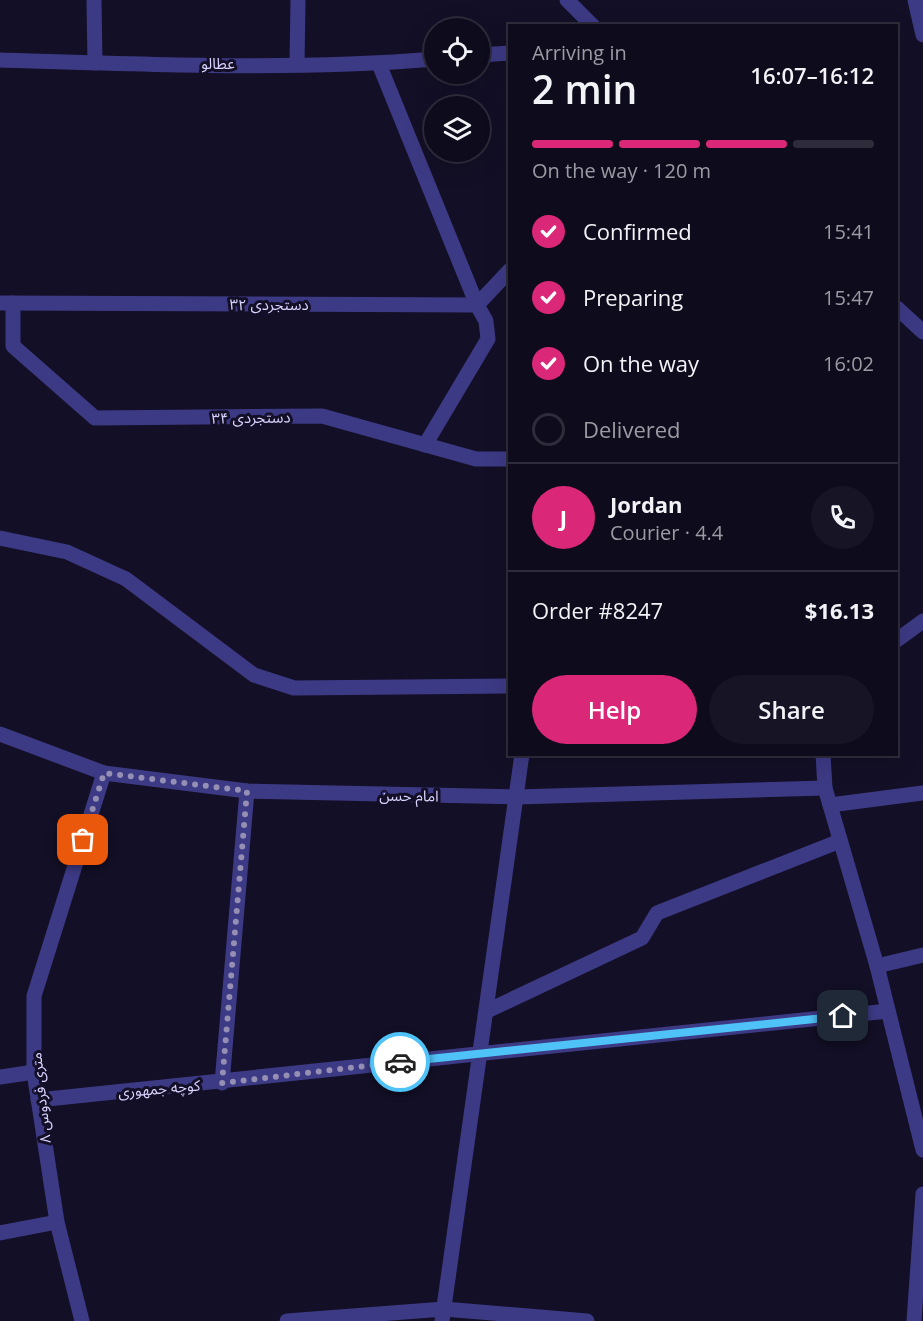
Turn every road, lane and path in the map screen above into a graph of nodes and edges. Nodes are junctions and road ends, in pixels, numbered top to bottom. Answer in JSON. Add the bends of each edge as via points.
{"nodes":[{"id":1,"x":94,"y":0,"type":"edge"},
{"id":2,"x":298,"y":0,"type":"edge"},
{"id":3,"x":567,"y":0,"type":"edge"},
{"id":4,"x":915,"y":0,"type":"edge"},
{"id":5,"x":591,"y":24,"type":"edge"},
{"id":6,"x":923,"y":35,"type":"edge"},
{"id":7,"x":508,"y":53,"type":"edge"},
{"id":8,"x":490,"y":54,"type":"edge"},
{"id":9,"x":0,"y":60,"type":"edge"},
{"id":10,"x":424,"y":60,"type":"edge"},
{"id":11,"x":95,"y":63,"type":"junction"},
{"id":12,"x":297,"y":64,"type":"junction"},
{"id":13,"x":379,"y":64,"type":"junction"},
{"id":14,"x":508,"y":272,"type":"edge"},
{"id":15,"x":7,"y":303,"type":"edge"},
{"id":16,"x":477,"y":305,"type":"junction"},
{"id":17,"x":898,"y":309,"type":"edge"},
{"id":18,"x":923,"y":332,"type":"edge"},
{"id":19,"x":425,"y":445,"type":"junction"},
{"id":20,"x":508,"y":459,"type":"edge"},
{"id":21,"x":0,"y":538,"type":"edge"},
{"id":22,"x":923,"y":621,"type":"edge"},
{"id":23,"x":898,"y":639,"type":"edge"},
{"id":24,"x":508,"y":686,"type":"edge"},
{"id":25,"x":0,"y":734,"type":"edge"},
{"id":26,"x":522,"y":756,"type":"edge"},
{"id":27,"x":823,"y":756,"type":"edge"},
{"id":28,"x":104,"y":773,"type":"junction"},
{"id":29,"x":825,"y":788,"type":"junction"},
{"id":30,"x":247,"y":791,"type":"junction"},
{"id":31,"x":923,"y":793,"type":"edge"},
{"id":32,"x":517,"y":797,"type":"junction"},
{"id":33,"x":830,"y":805,"type":"junction"},
{"id":34,"x":840,"y":841,"type":"junction"},
{"id":35,"x":923,"y":955,"type":"edge"},
{"id":36,"x":877,"y":966,"type":"junction"},
{"id":37,"x":487,"y":1011,"type":"junction"},
{"id":38,"x":888,"y":1011,"type":"junction"},
{"id":39,"x":482,"y":1053,"type":"junction"},
{"id":40,"x":34,"y":1072,"type":"junction"},
{"id":41,"x":0,"y":1077,"type":"edge"},
{"id":42,"x":222,"y":1083,"type":"junction"},
{"id":43,"x":38,"y":1100,"type":"junction"},
{"id":44,"x":923,"y":1150,"type":"edge"},
{"id":45,"x":923,"y":1194,"type":"edge"},
{"id":46,"x":57,"y":1222,"type":"junction"},
{"id":47,"x":0,"y":1233,"type":"edge"},
{"id":48,"x":443,"y":1315,"type":"edge"},
{"id":49,"x":82,"y":1321,"type":"edge"},
{"id":50,"x":287,"y":1321,"type":"edge"},
{"id":51,"x":587,"y":1321,"type":"edge"},
{"id":52,"x":914,"y":1321,"type":"edge"}],
"edges":[{"from":1,"to":11,"type":"street"},
{"from":2,"to":12,"type":"street"},
{"from":3,"to":5,"type":"street"},
{"from":4,"to":6,"type":"street"},
{"from":7,"to":8,"type":"street"},
{"from":9,"to":11,"type":"street","name":"عطالو"},
{"from":10,"to":13,"type":"street","name":"عطالو"},
{"from":11,"to":12,"type":"street","name":"عطالو"},
{"from":12,"to":13,"type":"street","name":"عطالو"},
{"from":13,"to":16,"type":"street"},
{"from":14,"to":16,"type":"street"},
{"from":15,"to":16,"type":"street","name":"دستجردی ۳۲"},
{"from":15,"to":19,"type":"street","name":"دستجردی ۳۴","via":[[14,346],[95,418],[322,416]]},
{"from":16,"to":19,"type":"street","via":[[486,321],[488,339]]},
{"from":17,"to":18,"type":"street"},
{"from":19,"to":20,"type":"street","name":"دستجردی ۳۴","via":[[476,459]]},
{"from":21,"to":24,"type":"street","via":[[67,552],[126,579],[254,675],[294,688]]},
{"from":22,"to":23,"type":"street"},
{"from":25,"to":28,"type":"street","name":"امام حسن"},
{"from":26,"to":32,"type":"street"},
{"from":27,"to":29,"type":"street"},
{"from":28,"to":30,"type":"street","name":"امام حسن"},
{"from":28,"to":40,"type":"street","name":"۸ متری فردوس","via":[[34,996]]},
{"from":29,"to":32,"type":"street","name":"امام حسن"},
{"from":29,"to":33,"type":"street"},
{"from":30,"to":32,"type":"street","name":"امام حسن"},
{"from":30,"to":42,"type":"street"},
{"from":31,"to":33,"type":"street"},
{"from":32,"to":37,"type":"street"},
{"from":33,"to":34,"type":"street"},
{"from":34,"to":36,"type":"street"},
{"from":34,"to":37,"type":"street","via":[[657,913],[642,938]]},
{"from":35,"to":36,"type":"street"},
{"from":36,"to":38,"type":"street"},
{"from":37,"to":39,"type":"street"},
{"from":38,"to":39,"type":"street","name":"کوچه جمهوری"},
{"from":38,"to":44,"type":"street"},
{"from":39,"to":42,"type":"street","name":"کوچه جمهوری"},
{"from":39,"to":48,"type":"street"},
{"from":40,"to":41,"type":"street"},
{"from":40,"to":43,"type":"street","name":"۸ متری فردوس"},
{"from":42,"to":43,"type":"street","name":"کوچه جمهوری"},
{"from":43,"to":46,"type":"street","name":"۸ متری فردوس"},
{"from":45,"to":52,"type":"street"},
{"from":46,"to":47,"type":"street"},
{"from":46,"to":49,"type":"street","name":"۸ متری فردوس"},
{"from":48,"to":50,"type":"street"},
{"from":48,"to":51,"type":"street"}]}
